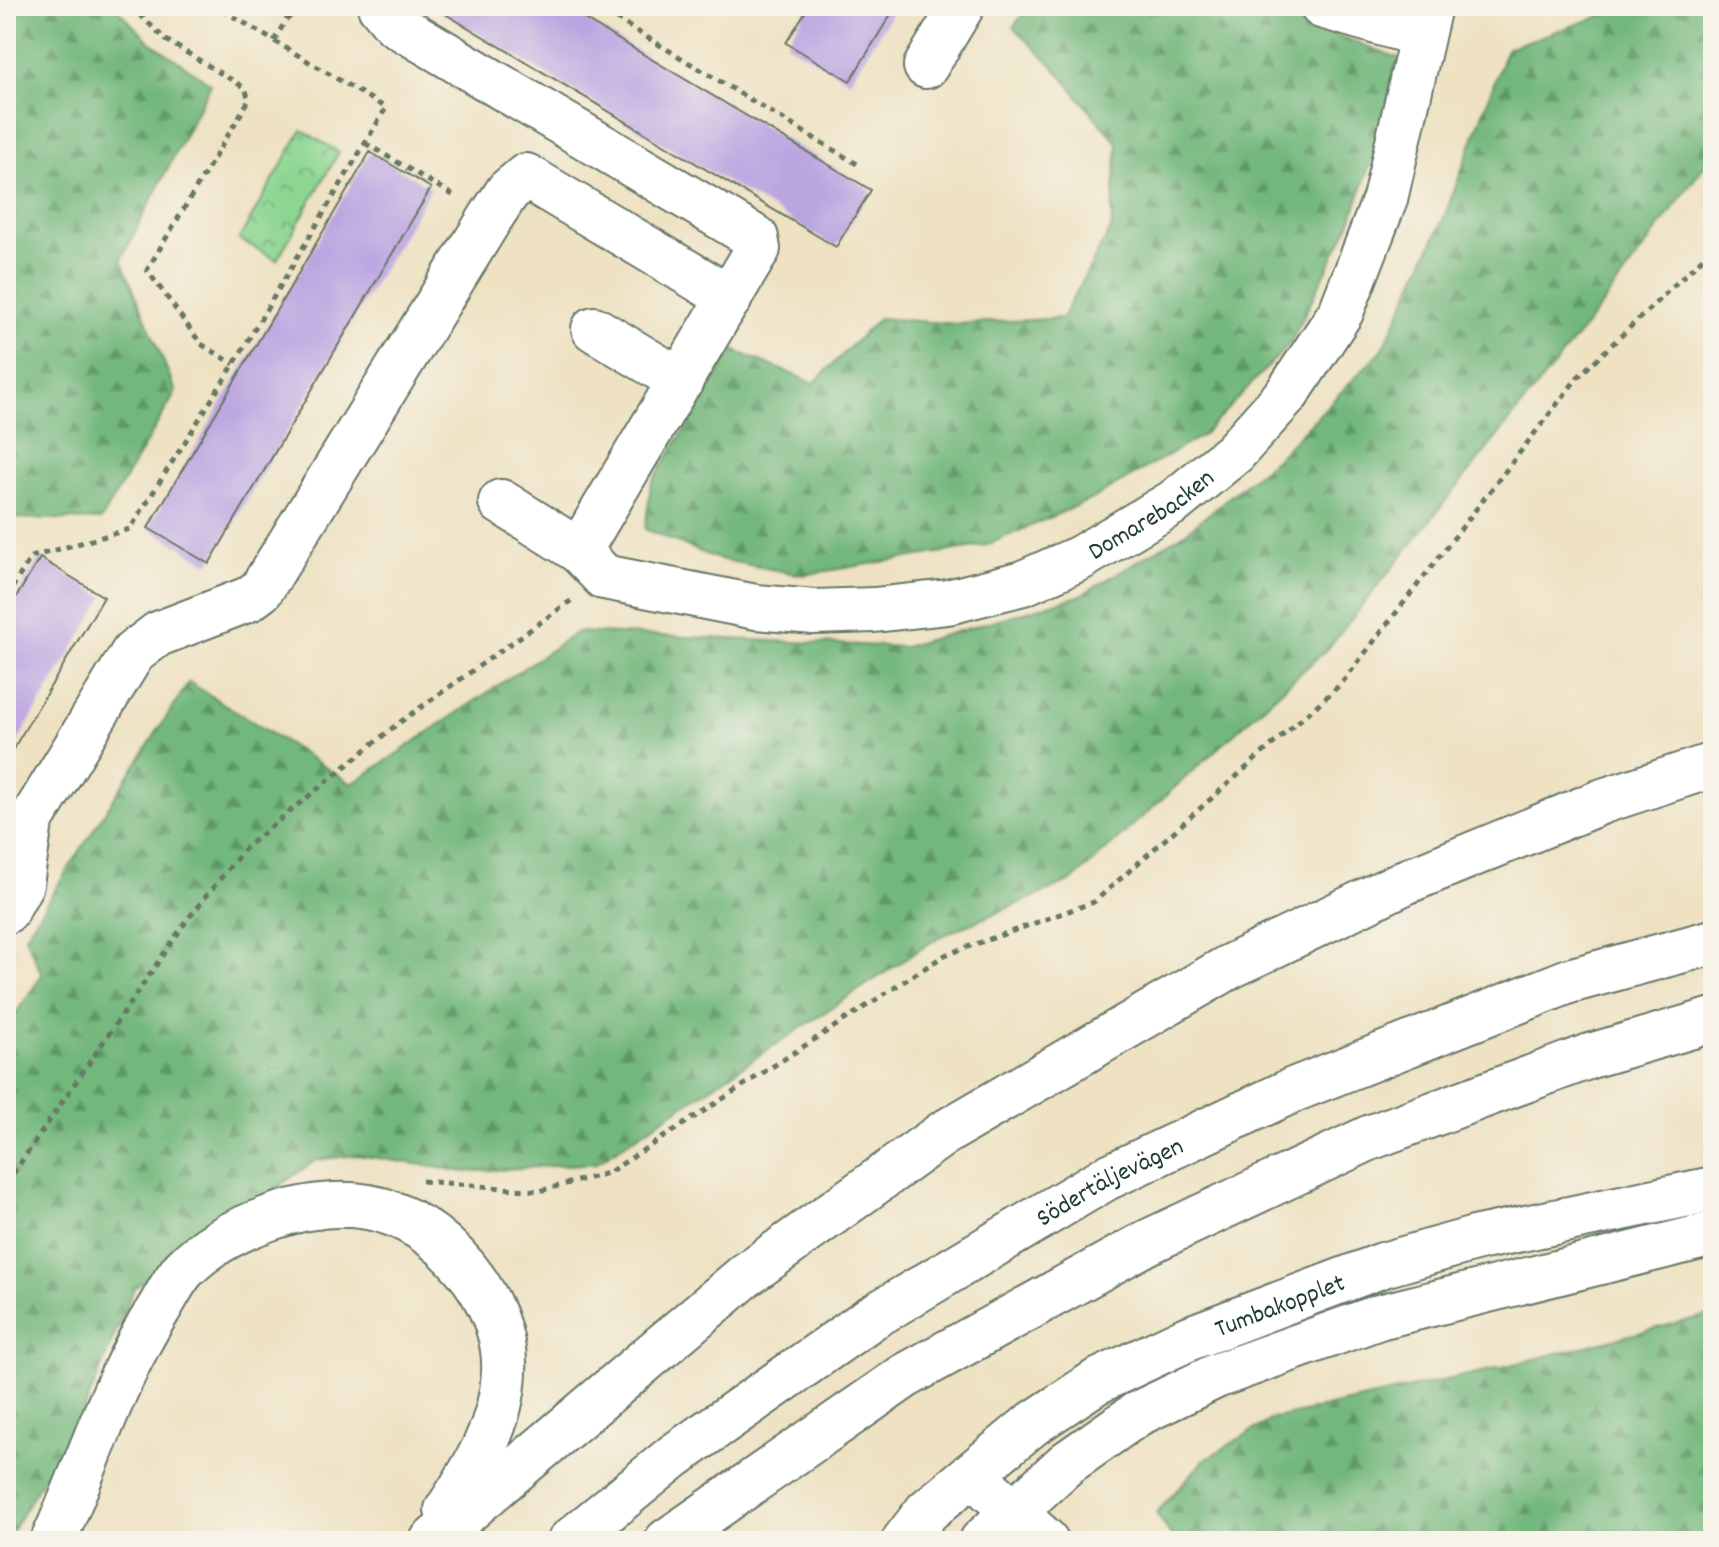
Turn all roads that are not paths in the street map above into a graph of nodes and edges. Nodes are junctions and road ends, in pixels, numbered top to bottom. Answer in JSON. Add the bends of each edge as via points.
{"nodes":[{"id":1,"x":380,"y":6,"type":"edge"},
{"id":2,"x":962,"y":6,"type":"edge"},
{"id":3,"x":1322,"y":6,"type":"edge"},
{"id":4,"x":1425,"y":20,"type":"edge"},
{"id":5,"x":926,"y":66,"type":"dead end"},
{"id":6,"x":730,"y":298,"type":"junction"},
{"id":7,"x":594,"y":329,"type":"dead end"},
{"id":8,"x":681,"y":381,"type":"junction"},
{"id":9,"x":501,"y":502,"type":"dead end"},
{"id":10,"x":592,"y":564,"type":"junction"},
{"id":11,"x":1713,"y":765,"type":"edge"},
{"id":12,"x":6,"y":911,"type":"edge"},
{"id":13,"x":1713,"y":942,"type":"edge"},
{"id":14,"x":1713,"y":1020,"type":"edge"},
{"id":15,"x":1713,"y":1189,"type":"edge"},
{"id":16,"x":1713,"y":1234,"type":"edge"},
{"id":17,"x":974,"y":1476,"type":"junction"},
{"id":18,"x":996,"y":1526,"type":"edge"},
{"id":19,"x":64,"y":1529,"type":"edge"},
{"id":20,"x":425,"y":1541,"type":"edge"},
{"id":21,"x":432,"y":1541,"type":"edge"},
{"id":22,"x":570,"y":1541,"type":"edge"},
{"id":23,"x":667,"y":1541,"type":"edge"},
{"id":24,"x":904,"y":1541,"type":"edge"},
{"id":25,"x":1046,"y":1541,"type":"edge"}],
"edges":[{"from":1,"to":6,"type":"main road","via":[[395,24],[756,238],[758,249]]},
{"from":2,"to":5,"type":"main road"},
{"from":3,"to":4,"type":"main road","name":"Domarebacken"},
{"from":4,"to":10,"type":"main road","name":"Domarebacken","via":[[1385,199],[1341,312],[1287,394],[1234,453],[1174,502],[1080,558],[1023,583],[948,602],[814,612],[756,607]]},
{"from":6,"to":8,"type":"main road"},
{"from":6,"to":12,"type":"main road","via":[[526,176],[508,191],[261,590],[158,634],[133,653],[30,822],[21,884]]},
{"from":7,"to":8,"type":"main road"},
{"from":8,"to":10,"type":"main road"},
{"from":9,"to":10,"type":"main road"},
{"from":11,"to":21,"type":"main road","via":[[1603,801],[1405,882],[1229,967],[944,1133],[746,1275]]},
{"from":13,"to":22,"type":"main road","name":"Södertäljevägen","via":[[1569,981],[1293,1090],[1106,1178],[871,1318],[674,1456]]},
{"from":14,"to":23,"type":"main road","via":[[1590,1056],[1369,1138],[1148,1242],[905,1376]]},
{"from":15,"to":17,"type":"main road","name":"Tumbakopplet","via":[[1464,1242],[1383,1265],[1187,1339],[1096,1382],[1031,1425]]},
{"from":16,"to":18,"type":"main road","name":"Tumbakopplet","via":[[1379,1317],[1216,1376],[1137,1414],[1067,1463]]},
{"from":17,"to":18,"type":"main road"},
{"from":17,"to":24,"type":"main road","name":"Tumbakopplet","via":[[927,1511]]},
{"from":18,"to":25,"type":"main road"},
{"from":19,"to":20,"type":"main road","via":[[131,1353],[184,1269],[249,1224],[312,1207],[369,1207],[412,1224],[451,1252],[480,1283],[496,1317],[505,1370],[496,1420],[474,1471]]}]}
